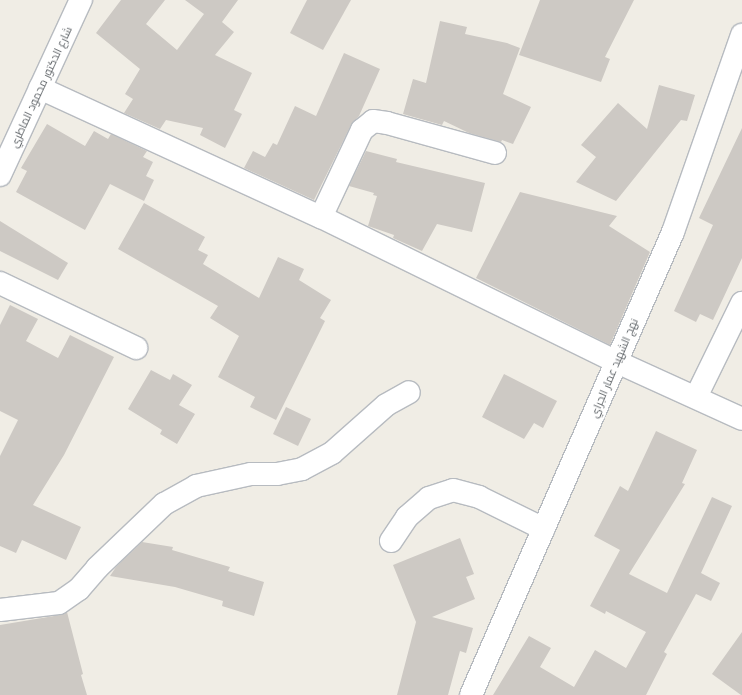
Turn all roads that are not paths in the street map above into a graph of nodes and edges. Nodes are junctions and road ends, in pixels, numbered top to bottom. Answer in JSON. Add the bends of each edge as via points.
{"nodes":[{"id":1,"x":81,"y":0,"type":"edge"},
{"id":2,"x":742,"y":35,"type":"edge"},
{"id":3,"x":40,"y":88,"type":"junction"},
{"id":4,"x":495,"y":153,"type":"dead end"},
{"id":5,"x":0,"y":175,"type":"edge"},
{"id":6,"x":322,"y":217,"type":"junction"},
{"id":7,"x":0,"y":282,"type":"edge"},
{"id":8,"x":742,"y":303,"type":"edge"},
{"id":9,"x":136,"y":348,"type":"dead end"},
{"id":10,"x":617,"y":362,"type":"junction"},
{"id":11,"x":409,"y":392,"type":"dead end"},
{"id":12,"x":696,"y":397,"type":"junction"},
{"id":13,"x":742,"y":419,"type":"edge"},
{"id":14,"x":544,"y":529,"type":"junction"},
{"id":15,"x":391,"y":540,"type":"dead end"},
{"id":16,"x":0,"y":610,"type":"edge"},
{"id":17,"x":471,"y":695,"type":"edge"}],
"edges":[{"from":1,"to":3,"type":"street","name":"شارع الدكتور محمود الماطري"},
{"from":2,"to":10,"type":"street","name":"نهج الشهيد عمار الجراي","via":[[673,232]]},
{"from":3,"to":5,"type":"street","name":"شارع الدكتور محمود الماطري"},
{"from":3,"to":6,"type":"street"},
{"from":4,"to":6,"type":"street","via":[[373,121],[362,130]]},
{"from":6,"to":10,"type":"street"},
{"from":7,"to":9,"type":"street"},
{"from":8,"to":12,"type":"street"},
{"from":10,"to":12,"type":"street"},
{"from":10,"to":14,"type":"street","name":"نهج الشهيد عمار الجراي"},
{"from":11,"to":16,"type":"street","via":[[386,405],[332,454],[302,469],[277,474],[251,474],[196,486],[164,504],[97,568],[79,589],[60,603]]},
{"from":12,"to":13,"type":"street"},
{"from":14,"to":15,"type":"street","via":[[479,497],[453,490],[430,498],[407,518]]},
{"from":14,"to":17,"type":"street","name":"نهج الشهيد عمار الجراي"}]}
